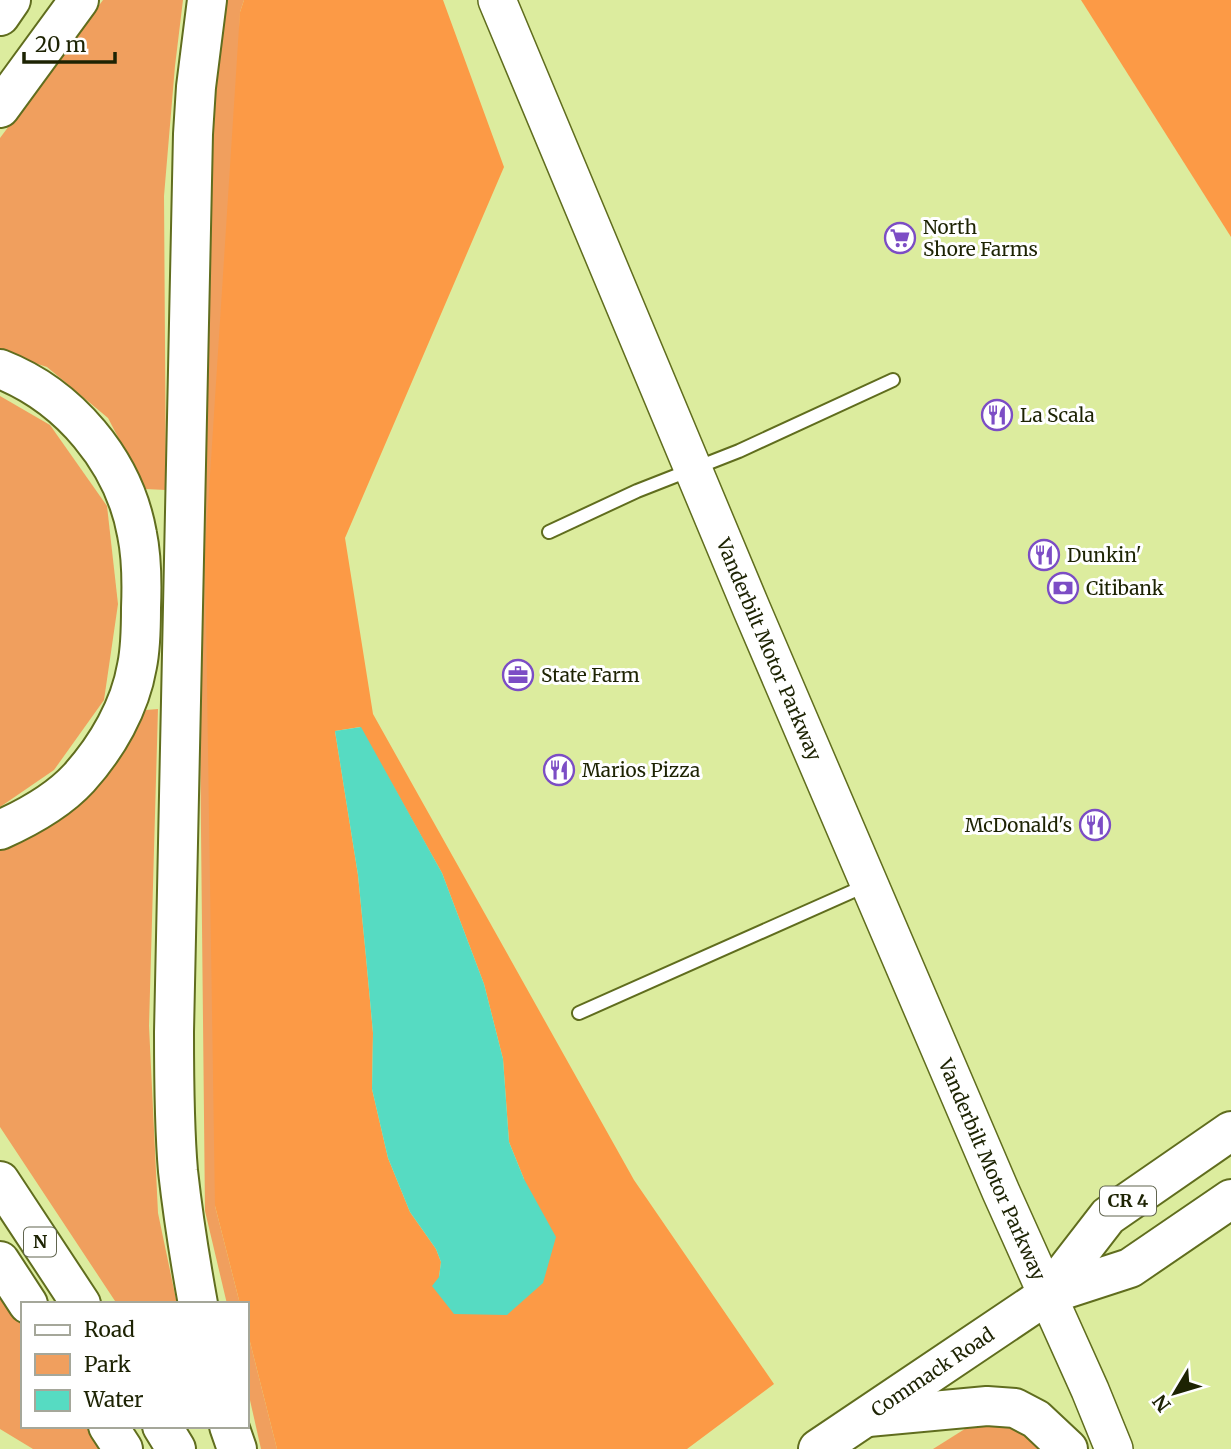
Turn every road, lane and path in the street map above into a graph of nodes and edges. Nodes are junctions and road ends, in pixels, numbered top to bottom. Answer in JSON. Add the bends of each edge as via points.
{"nodes":[{"id":1,"x":11,"y":0,"type":"edge"},
{"id":2,"x":79,"y":0,"type":"edge"},
{"id":3,"x":207,"y":0,"type":"edge"},
{"id":4,"x":497,"y":0,"type":"edge"},
{"id":5,"x":0,"y":16,"type":"edge"},
{"id":6,"x":0,"y":108,"type":"edge"},
{"id":7,"x":0,"y":369,"type":"edge"},
{"id":8,"x":893,"y":380,"type":"dead end"},
{"id":9,"x":692,"y":468,"type":"junction"},
{"id":10,"x":549,"y":532,"type":"dead end"},
{"id":11,"x":0,"y":830,"type":"edge"},
{"id":12,"x":870,"y":884,"type":"junction"},
{"id":13,"x":579,"y":1013,"type":"dead end"},
{"id":14,"x":1231,"y":1131,"type":"edge"},
{"id":15,"x":0,"y":1181,"type":"edge"},
{"id":16,"x":1231,"y":1199,"type":"edge"},
{"id":17,"x":0,"y":1261,"type":"edge"},
{"id":18,"x":1047,"y":1295,"type":"junction"},
{"id":19,"x":27,"y":1302,"type":"edge"},
{"id":20,"x":80,"y":1302,"type":"edge"},
{"id":21,"x":198,"y":1302,"type":"edge"},
{"id":22,"x":862,"y":1418,"type":"junction"},
{"id":23,"x":109,"y":1428,"type":"edge"},
{"id":24,"x":163,"y":1428,"type":"edge"},
{"id":25,"x":230,"y":1428,"type":"edge"},
{"id":26,"x":123,"y":1449,"type":"edge"},
{"id":27,"x":176,"y":1449,"type":"edge"},
{"id":28,"x":237,"y":1449,"type":"edge"},
{"id":29,"x":818,"y":1449,"type":"edge"},
{"id":30,"x":1068,"y":1449,"type":"edge"},
{"id":31,"x":1114,"y":1449,"type":"edge"}],
"edges":[{"from":1,"to":5,"type":"main road"},
{"from":2,"to":6,"type":"main road"},
{"from":3,"to":21,"type":"main road","via":[[193,134],[174,1032],[178,1169]]},
{"from":4,"to":9,"type":"main road","name":"Vanderbilt Motor Parkway"},
{"from":7,"to":11,"type":"main road","via":[[65,409],[109,461],[137,532],[142,586],[137,665],[110,736],[59,796]]},
{"from":8,"to":9,"type":"lane"},
{"from":9,"to":10,"type":"lane"},
{"from":9,"to":12,"type":"main road","name":"Vanderbilt Motor Parkway"},
{"from":12,"to":13,"type":"lane"},
{"from":12,"to":18,"type":"main road","name":"Vanderbilt Motor Parkway"},
{"from":14,"to":18,"type":"main road","name":"Commack Road","number":"CR 4","via":[[1108,1216]]},
{"from":15,"to":20,"type":"main road","number":"N"},
{"from":16,"to":18,"type":"main road","name":"Commack Road","number":"CR 4","via":[[1130,1268]]},
{"from":17,"to":19,"type":"main road","number":"N"},
{"from":18,"to":22,"type":"main road","name":"Commack Road","number":"CR 4"},
{"from":18,"to":31,"type":"main road","name":"Vanderbilt Motor Parkway"},
{"from":22,"to":29,"type":"main road","name":"Commack Road","number":"CR 4"},
{"from":22,"to":30,"type":"main road","via":[[987,1406],[1015,1408],[1036,1419]]},
{"from":23,"to":26,"type":"main road"},
{"from":24,"to":27,"type":"main road"},
{"from":25,"to":28,"type":"main road"}]}
